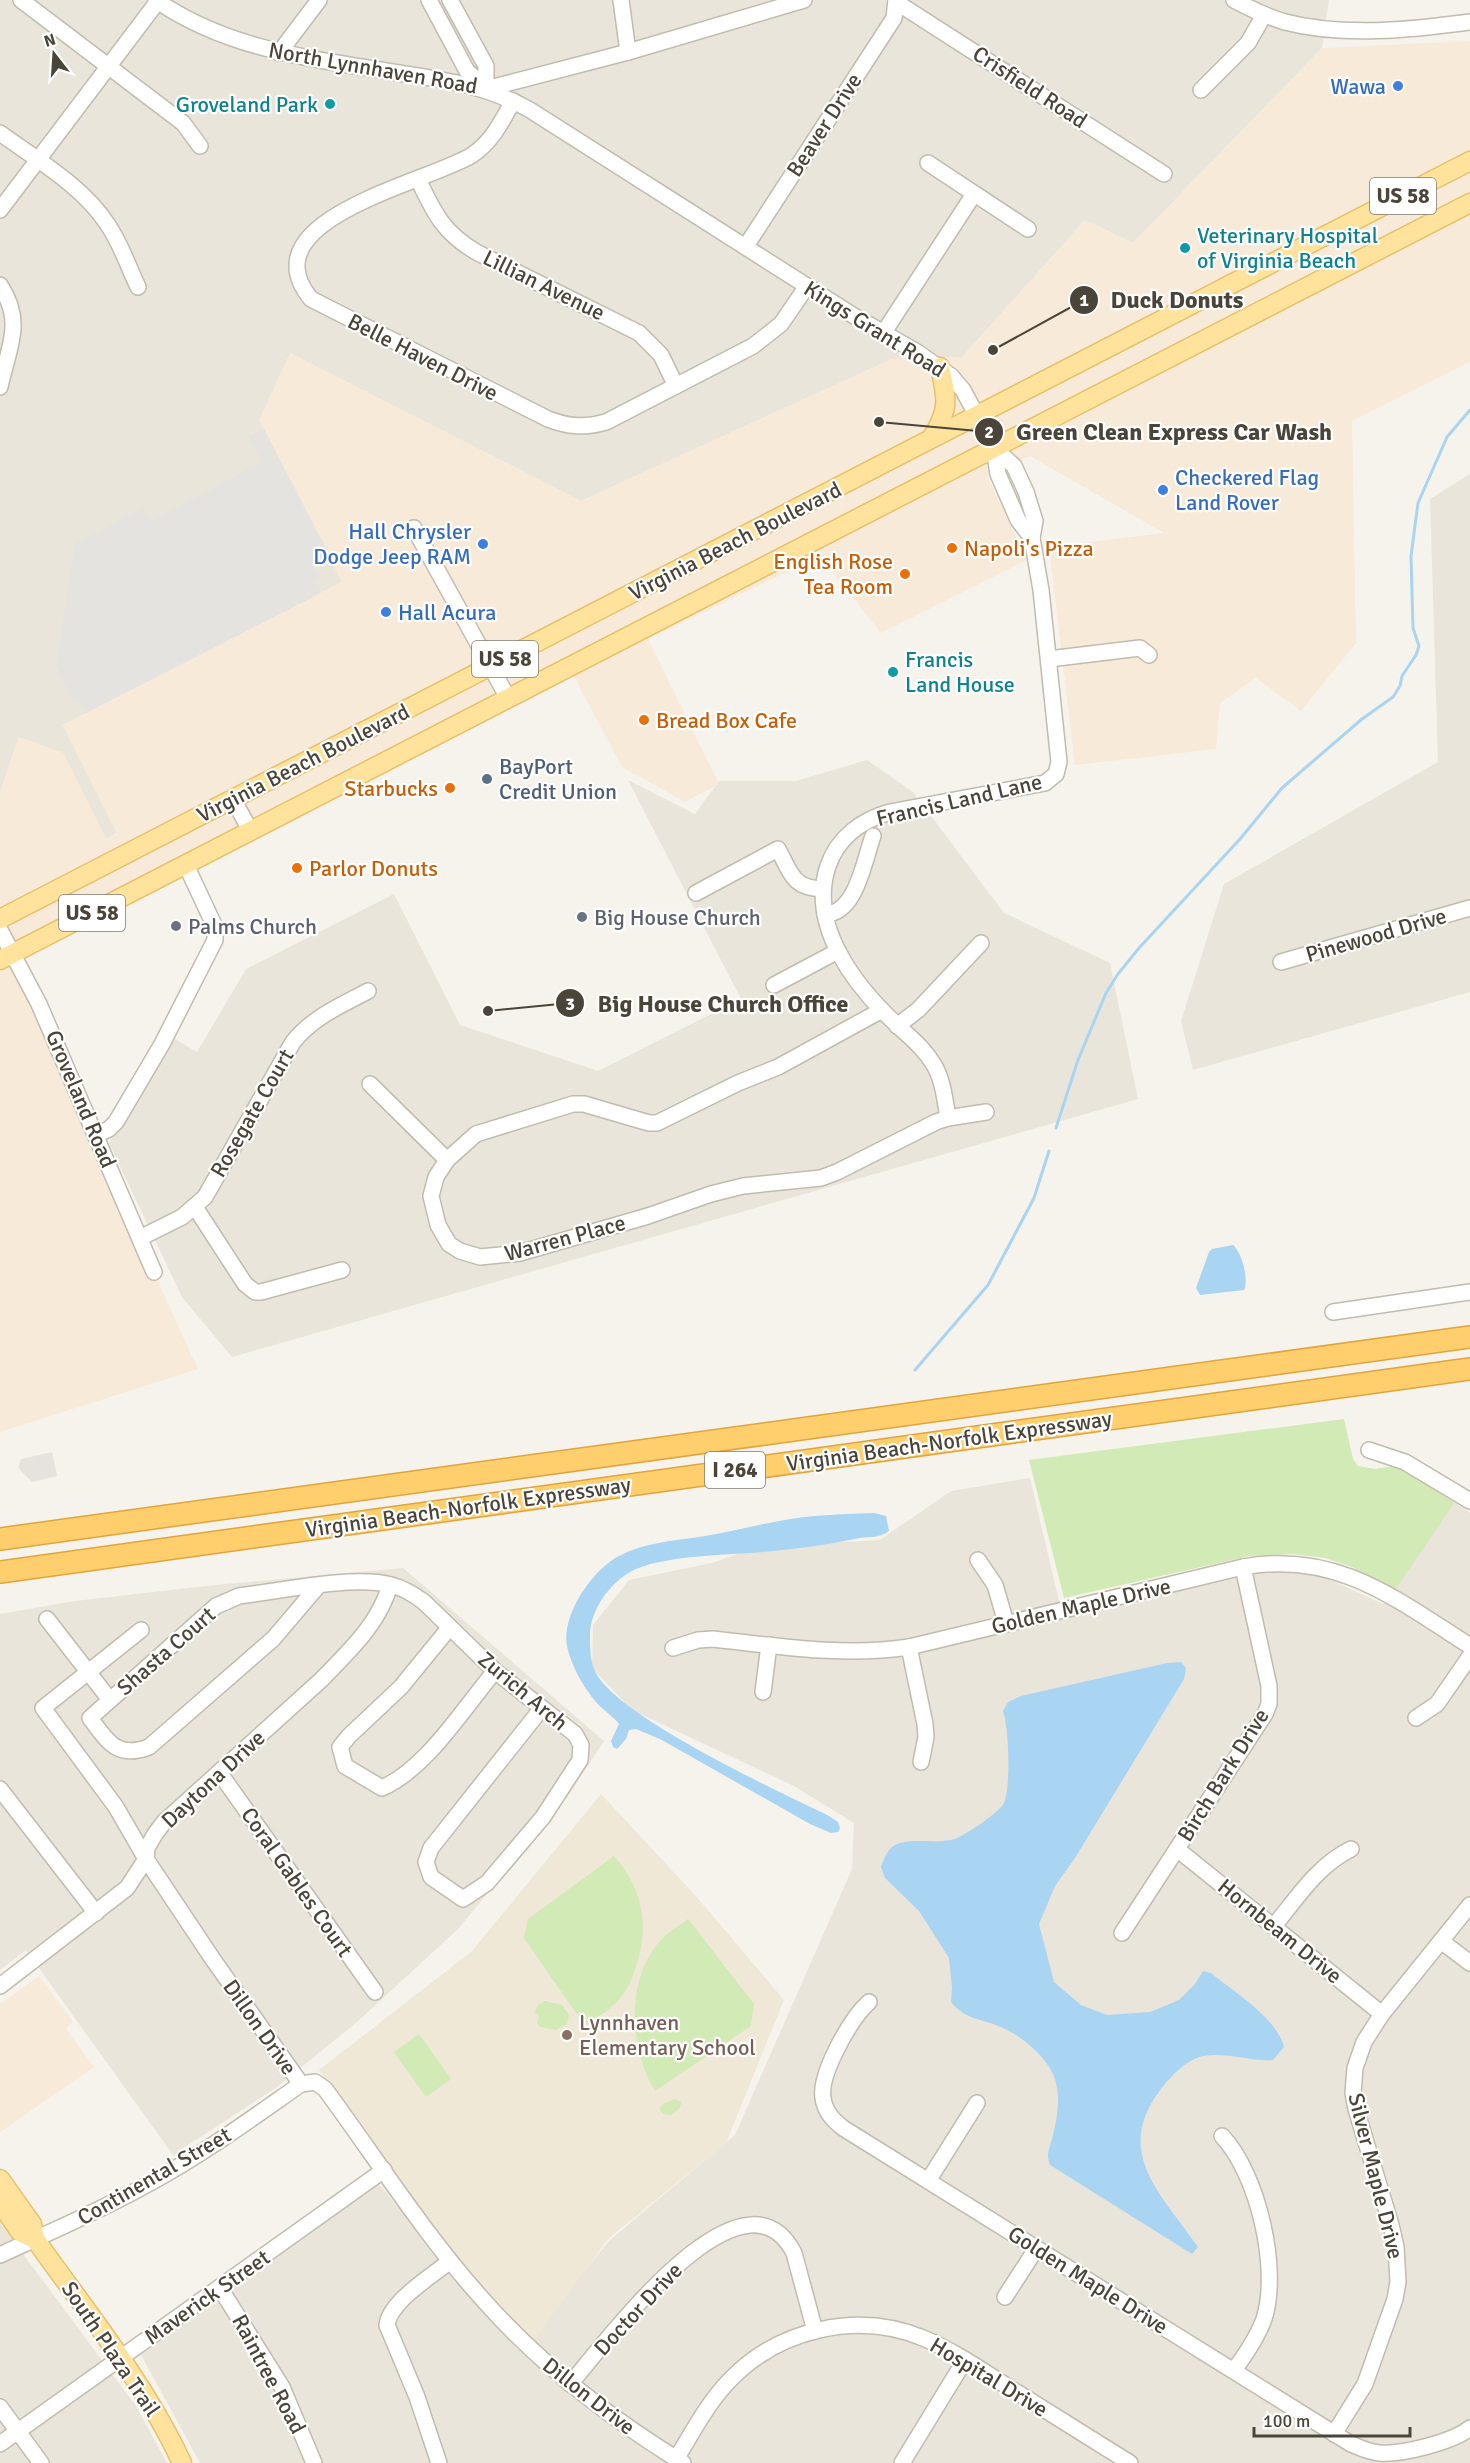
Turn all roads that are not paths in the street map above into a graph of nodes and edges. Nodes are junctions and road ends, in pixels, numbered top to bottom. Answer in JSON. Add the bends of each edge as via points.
{"nodes":[{"id":1,"x":21,"y":0,"type":"edge"},
{"id":2,"x":319,"y":0,"type":"edge"},
{"id":3,"x":429,"y":0,"type":"edge"},
{"id":4,"x":450,"y":0,"type":"edge"},
{"id":5,"x":621,"y":0,"type":"edge"},
{"id":6,"x":804,"y":0,"type":"edge"},
{"id":7,"x":1234,"y":0,"type":"edge"},
{"id":8,"x":157,"y":1,"type":"edge"},
{"id":9,"x":896,"y":1,"type":"edge"},
{"id":10,"x":1264,"y":15,"type":"junction"},
{"id":11,"x":1470,"y":22,"type":"edge"},
{"id":12,"x":628,"y":52,"type":"junction"},
{"id":13,"x":279,"y":53,"type":"junction"},
{"id":14,"x":108,"y":66,"type":"junction"},
{"id":15,"x":486,"y":89,"type":"junction"},
{"id":16,"x":1201,"y":90,"type":"dead end"},
{"id":17,"x":513,"y":101,"type":"junction"},
{"id":18,"x":0,"y":133,"type":"edge"},
{"id":19,"x":200,"y":146,"type":"dead end"},
{"id":20,"x":37,"y":161,"type":"junction"},
{"id":21,"x":1470,"y":161,"type":"edge"},
{"id":22,"x":928,"y":163,"type":"dead end"},
{"id":23,"x":1164,"y":174,"type":"dead end"},
{"id":24,"x":418,"y":179,"type":"junction"},
{"id":25,"x":974,"y":194,"type":"junction"},
{"id":26,"x":1470,"y":203,"type":"edge"},
{"id":27,"x":0,"y":210,"type":"edge"},
{"id":28,"x":1028,"y":229,"type":"dead end"},
{"id":29,"x":746,"y":246,"type":"junction"},
{"id":30,"x":0,"y":285,"type":"edge"},
{"id":31,"x":807,"y":286,"type":"junction"},
{"id":32,"x":138,"y":287,"type":"dead end"},
{"id":33,"x":884,"y":332,"type":"junction"},
{"id":34,"x":940,"y":367,"type":"junction"},
{"id":35,"x":676,"y":386,"type":"junction"},
{"id":36,"x":0,"y":387,"type":"edge"},
{"id":37,"x":978,"y":415,"type":"junction"},
{"id":38,"x":930,"y":441,"type":"junction"},
{"id":39,"x":994,"y":448,"type":"junction"},
{"id":40,"x":414,"y":528,"type":"dead end"},
{"id":41,"x":1149,"y":655,"type":"dead end"},
{"id":42,"x":1049,"y":659,"type":"junction"},
{"id":43,"x":490,"y":666,"type":"junction"},
{"id":44,"x":508,"y":698,"type":"junction"},
{"id":45,"x":1055,"y":717,"type":"joint"},
{"id":46,"x":233,"y":800,"type":"junction"},
{"id":47,"x":251,"y":832,"type":"junction"},
{"id":48,"x":873,"y":836,"type":"dead end"},
{"id":49,"x":186,"y":865,"type":"junction"},
{"id":50,"x":823,"y":888,"type":"junction"},
{"id":51,"x":696,"y":893,"type":"dead end"},
{"id":52,"x":1470,"y":908,"type":"edge"},
{"id":53,"x":825,"y":914,"type":"junction"},
{"id":54,"x":0,"y":919,"type":"edge"},
{"id":55,"x":0,"y":930,"type":"edge"},
{"id":56,"x":981,"y":943,"type":"dead end"},
{"id":57,"x":838,"y":951,"type":"junction"},
{"id":58,"x":6,"y":957,"type":"edge"},
{"id":59,"x":1281,"y":962,"type":"dead end"},
{"id":60,"x":774,"y":985,"type":"dead end"},
{"id":61,"x":368,"y":991,"type":"dead end"},
{"id":62,"x":882,"y":1010,"type":"junction"},
{"id":63,"x":897,"y":1026,"type":"junction"},
{"id":64,"x":370,"y":1084,"type":"dead end"},
{"id":65,"x":986,"y":1112,"type":"dead end"},
{"id":66,"x":948,"y":1118,"type":"junction"},
{"id":67,"x":96,"y":1135,"type":"junction"},
{"id":68,"x":447,"y":1161,"type":"junction"},
{"id":69,"x":195,"y":1207,"type":"junction"},
{"id":70,"x":140,"y":1238,"type":"junction"},
{"id":71,"x":342,"y":1270,"type":"dead end"},
{"id":72,"x":154,"y":1272,"type":"dead end"},
{"id":73,"x":1470,"y":1292,"type":"edge"},
{"id":74,"x":1333,"y":1312,"type":"dead end"},
{"id":75,"x":1470,"y":1336,"type":"edge"},
{"id":76,"x":1470,"y":1369,"type":"edge"},
{"id":77,"x":1369,"y":1450,"type":"dead end"},
{"id":78,"x":1470,"y":1502,"type":"edge"},
{"id":79,"x":0,"y":1539,"type":"edge"},
{"id":80,"x":978,"y":1560,"type":"dead end"},
{"id":81,"x":1243,"y":1567,"type":"junction"},
{"id":82,"x":0,"y":1572,"type":"edge"},
{"id":83,"x":390,"y":1585,"type":"junction"},
{"id":84,"x":319,"y":1586,"type":"junction"},
{"id":85,"x":47,"y":1619,"type":"dead end"},
{"id":86,"x":1006,"y":1623,"type":"junction"},
{"id":87,"x":450,"y":1627,"type":"junction"},
{"id":88,"x":141,"y":1630,"type":"dead end"},
{"id":89,"x":769,"y":1645,"type":"junction"},
{"id":90,"x":1470,"y":1646,"type":"edge"},
{"id":91,"x":909,"y":1647,"type":"junction"},
{"id":92,"x":674,"y":1648,"type":"dead end"},
{"id":93,"x":1470,"y":1656,"type":"edge"},
{"id":94,"x":495,"y":1671,"type":"junction"},
{"id":95,"x":89,"y":1673,"type":"junction"},
{"id":96,"x":763,"y":1692,"type":"dead end"},
{"id":97,"x":110,"y":1700,"type":"junction"},
{"id":98,"x":542,"y":1708,"type":"junction"},
{"id":99,"x":1416,"y":1718,"type":"dead end"},
{"id":100,"x":921,"y":1762,"type":"dead end"},
{"id":101,"x":219,"y":1772,"type":"junction"},
{"id":102,"x":0,"y":1789,"type":"edge"},
{"id":103,"x":1177,"y":1849,"type":"junction"},
{"id":104,"x":1351,"y":1850,"type":"dead end"},
{"id":105,"x":146,"y":1858,"type":"junction"},
{"id":106,"x":1470,"y":1905,"type":"edge"},
{"id":107,"x":96,"y":1913,"type":"junction"},
{"id":108,"x":1274,"y":1926,"type":"junction"},
{"id":109,"x":1122,"y":1933,"type":"dead end"},
{"id":110,"x":1442,"y":1941,"type":"junction"},
{"id":111,"x":1470,"y":1963,"type":"edge"},
{"id":112,"x":0,"y":1986,"type":"edge"},
{"id":113,"x":375,"y":1992,"type":"dead end"},
{"id":114,"x":869,"y":2002,"type":"dead end"},
{"id":115,"x":1382,"y":2014,"type":"junction"},
{"id":116,"x":301,"y":2084,"type":"junction"},
{"id":117,"x":977,"y":2103,"type":"dead end"},
{"id":118,"x":1222,"y":2136,"type":"dead end"},
{"id":119,"x":384,"y":2170,"type":"junction"},
{"id":120,"x":0,"y":2179,"type":"edge"},
{"id":121,"x":928,"y":2181,"type":"junction"},
{"id":122,"x":0,"y":2203,"type":"edge"},
{"id":123,"x":35,"y":2239,"type":"junction"},
{"id":124,"x":1036,"y":2249,"type":"junction"},
{"id":125,"x":0,"y":2255,"type":"edge"},
{"id":126,"x":450,"y":2261,"type":"junction"},
{"id":127,"x":220,"y":2288,"type":"junction"},
{"id":128,"x":1005,"y":2297,"type":"dead end"},
{"id":129,"x":815,"y":2331,"type":"junction"},
{"id":130,"x":120,"y":2359,"type":"junction"},
{"id":131,"x":965,"y":2360,"type":"junction"},
{"id":132,"x":1233,"y":2370,"type":"junction"},
{"id":133,"x":570,"y":2384,"type":"junction"},
{"id":134,"x":0,"y":2407,"type":"edge"},
{"id":135,"x":1470,"y":2428,"type":"edge"},
{"id":136,"x":18,"y":2431,"type":"junction"},
{"id":137,"x":1334,"y":2434,"type":"junction"},
{"id":138,"x":0,"y":2444,"type":"edge"},
{"id":139,"x":679,"y":2461,"type":"edge"},
{"id":140,"x":41,"y":2463,"type":"edge"},
{"id":141,"x":182,"y":2463,"type":"edge"},
{"id":142,"x":314,"y":2463,"type":"edge"},
{"id":143,"x":439,"y":2463,"type":"edge"},
{"id":144,"x":903,"y":2463,"type":"edge"},
{"id":145,"x":1130,"y":2463,"type":"edge"}],
"edges":[{"from":1,"to":14,"type":"street"},
{"from":2,"to":13,"type":"street"},
{"from":3,"to":15,"type":"street","name":"Kings Grant Road","via":[[467,71]]},
{"from":4,"to":15,"type":"street","via":[[486,66]]},
{"from":5,"to":12,"type":"street"},
{"from":6,"to":12,"type":"street","name":"North Lynnhaven Road"},
{"from":7,"to":10,"type":"street"},
{"from":8,"to":13,"type":"street","name":"North Lynnhaven Road","via":[[213,32]]},
{"from":8,"to":14,"type":"street"},
{"from":9,"to":23,"type":"street","name":"Crisfield Road"},
{"from":9,"to":29,"type":"street","name":"Beaver Drive","via":[[894,18]]},
{"from":10,"to":11,"type":"street","via":[[1307,26],[1340,29],[1396,29]]},
{"from":10,"to":16,"type":"street","via":[[1248,43]]},
{"from":12,"to":15,"type":"street","name":"North Lynnhaven Road"},
{"from":13,"to":15,"type":"street","name":"North Lynnhaven Road"},
{"from":14,"to":19,"type":"street","via":[[183,123]]},
{"from":14,"to":20,"type":"street"},
{"from":15,"to":17,"type":"street","name":"Kings Grant Road"},
{"from":17,"to":24,"type":"street","name":"Belle Haven Drive","via":[[485,146],[456,164]]},
{"from":17,"to":29,"type":"street","name":"Kings Grant Road"},
{"from":18,"to":20,"type":"street"},
{"from":20,"to":27,"type":"street"},
{"from":20,"to":32,"type":"street","via":[[95,208],[116,237]]},
{"from":21,"to":37,"type":"main road","name":"Virginia Beach Boulevard","number":"US 58"},
{"from":22,"to":25,"type":"street"},
{"from":24,"to":35,"type":"street","name":"Lillian Avenue","via":[[433,212],[454,237],[478,253],[639,333],[661,355]]},
{"from":24,"to":35,"type":"street","name":"Belle Haven Drive","via":[[335,216],[308,239],[300,250],[297,270],[311,299],[566,426],[606,422]]},
{"from":25,"to":28,"type":"street"},
{"from":25,"to":33,"type":"street"},
{"from":26,"to":39,"type":"main road","name":"Virginia Beach Boulevard","number":"US 58"},
{"from":29,"to":31,"type":"street","name":"Kings Grant Road"},
{"from":30,"to":36,"type":"street","via":[[10,304],[14,329]]},
{"from":31,"to":33,"type":"street","name":"Kings Grant Road"},
{"from":31,"to":35,"type":"street","name":"Belle Haven Drive","via":[[794,309],[773,332]]},
{"from":33,"to":34,"type":"street","name":"Kings Grant Road"},
{"from":34,"to":37,"type":"street","name":"Kings Grant Road","via":[[957,383]]},
{"from":34,"to":38,"type":"main road","via":[[946,410]]},
{"from":37,"to":38,"type":"main road","name":"Virginia Beach Boulevard","number":"US 58"},
{"from":37,"to":39,"type":"street","name":"Kings Grant Road"},
{"from":38,"to":43,"type":"main road","name":"Virginia Beach Boulevard","number":"US 58"},
{"from":39,"to":42,"type":"street","name":"Kings Grant Road","via":[[1012,463],[1035,520],[1032,538]]},
{"from":39,"to":44,"type":"main road","name":"Virginia Beach Boulevard","number":"US 58"},
{"from":40,"to":43,"type":"street"},
{"from":41,"to":42,"type":"street","via":[[1140,648]]},
{"from":42,"to":45,"type":"street","name":"Kings Grant Road"},
{"from":43,"to":44,"type":"street"},
{"from":43,"to":46,"type":"main road","name":"Virginia Beach Boulevard","number":"US 58"},
{"from":44,"to":47,"type":"main road","name":"Virginia Beach Boulevard","number":"US 58"},
{"from":45,"to":50,"type":"street","name":"Francis Land Lane","via":[[1059,762],[1051,779],[868,819],[854,828],[835,850]]},
{"from":46,"to":47,"type":"street"},
{"from":46,"to":54,"type":"main road","name":"Virginia Beach Boulevard","number":"US 58"},
{"from":47,"to":49,"type":"main road","name":"Virginia Beach Boulevard","number":"US 58"},
{"from":48,"to":53,"type":"street","via":[[850,901],[838,911]]},
{"from":49,"to":58,"type":"main road","name":"Virginia Beach Boulevard","number":"US 58"},
{"from":49,"to":67,"type":"street","via":[[215,927],[215,940],[162,1044],[116,1122]]},
{"from":50,"to":51,"type":"street","via":[[799,884],[778,849]]},
{"from":50,"to":53,"type":"street","name":"Francis Land Lane"},
{"from":52,"to":59,"type":"street","name":"Pinewood Drive"},
{"from":53,"to":57,"type":"street","name":"Francis Land Lane"},
{"from":55,"to":58,"type":"street","name":"Groveland Road"},
{"from":56,"to":63,"type":"street","via":[[918,1010]]},
{"from":57,"to":60,"type":"street"},
{"from":57,"to":62,"type":"street","name":"Francis Land Lane"},
{"from":58,"to":67,"type":"street","name":"Groveland Road","via":[[39,1004]]},
{"from":61,"to":69,"type":"street","name":"Rosegate Court","via":[[310,1023],[292,1042],[208,1192]]},
{"from":62,"to":63,"type":"street","name":"Francis Land Lane"},
{"from":62,"to":68,"type":"street","name":"Warren Place","via":[[777,1067],[657,1123],[597,1106],[573,1104],[476,1134]]},
{"from":63,"to":66,"type":"street","name":"Francis Land Lane","via":[[915,1040],[935,1066]]},
{"from":64,"to":68,"type":"street"},
{"from":65,"to":66,"type":"street","name":"Warren Place"},
{"from":66,"to":68,"type":"street","name":"Warren Place","via":[[821,1178],[711,1194],[605,1229],[498,1256],[480,1257],[460,1251],[445,1239],[431,1196],[436,1177]]},
{"from":67,"to":70,"type":"street","name":"Groveland Road"},
{"from":69,"to":70,"type":"street","name":"Rosegate Court"},
{"from":69,"to":71,"type":"street","via":[[245,1284],[255,1292]]},
{"from":70,"to":72,"type":"street","name":"Groveland Road"},
{"from":73,"to":74,"type":"street"},
{"from":75,"to":79,"type":"highway","name":"Virginia Beach-Norfolk Expressway","number":"I 264"},
{"from":76,"to":82,"type":"highway","name":"Virginia Beach-Norfolk Expressway","number":"I 264"},
{"from":77,"to":78,"type":"street","via":[[1405,1462]]},
{"from":80,"to":86,"type":"street","via":[[994,1585]]},
{"from":81,"to":86,"type":"street","name":"Golden Maple Drive"},
{"from":81,"to":90,"type":"street","name":"Golden Maple Drive","via":[[1301,1564],[1346,1574],[1383,1591]]},
{"from":81,"to":103,"type":"street","name":"Birch Bark Drive","via":[[1269,1686],[1269,1704]]},
{"from":83,"to":84,"type":"street","name":"Shasta Court","via":[[363,1582]]},
{"from":83,"to":87,"type":"street","name":"Zurich Arch","via":[[424,1602]]},
{"from":83,"to":101,"type":"street","name":"Daytona Drive","via":[[380,1612],[346,1654]]},
{"from":84,"to":97,"type":"street","name":"Shasta Court","via":[[227,1600]]},
{"from":84,"to":97,"type":"street","name":"Shasta Court","via":[[273,1639],[149,1747],[133,1753],[118,1750],[90,1718]]},
{"from":85,"to":95,"type":"street"},
{"from":86,"to":91,"type":"street","name":"Golden Maple Drive"},
{"from":87,"to":94,"type":"street","name":"Zurich Arch"},
{"from":87,"to":94,"type":"street","via":[[401,1687],[340,1747],[345,1766],[382,1788],[408,1774]]},
{"from":88,"to":95,"type":"street","name":"Dillon Drive"},
{"from":89,"to":91,"type":"street","name":"Golden Maple Drive","via":[[865,1652]]},
{"from":89,"to":92,"type":"street","name":"Golden Maple Drive","via":[[713,1639]]},
{"from":89,"to":96,"type":"street"},
{"from":91,"to":100,"type":"street","via":[[926,1730]]},
{"from":93,"to":99,"type":"street","via":[[1437,1704]]},
{"from":94,"to":98,"type":"street","name":"Zurich Arch"},
{"from":95,"to":97,"type":"street"},
{"from":95,"to":105,"type":"street","name":"Dillon Drive","via":[[43,1708],[116,1807]]},
{"from":98,"to":98,"type":"street","name":"Zurich Arch","via":[[578,1738],[580,1760],[522,1844],[487,1883],[463,1899],[431,1876],[426,1862],[431,1848]]},
{"from":101,"to":105,"type":"street","name":"Daytona Drive","via":[[164,1822],[147,1848]]},
{"from":101,"to":113,"type":"street","name":"Coral Gables Court"},
{"from":102,"to":107,"type":"street"},
{"from":103,"to":108,"type":"street","name":"Hornbeam Drive"},
{"from":103,"to":109,"type":"street","name":"Birch Bark Drive"},
{"from":104,"to":108,"type":"street","via":[[1318,1872]]},
{"from":105,"to":107,"type":"street","name":"Daytona Drive","via":[[127,1888]]},
{"from":105,"to":116,"type":"street","name":"Dillon Drive"},
{"from":106,"to":110,"type":"street","name":"Silver Maple Drive"},
{"from":107,"to":112,"type":"street","name":"Daytona Drive"},
{"from":108,"to":115,"type":"street","name":"Hornbeam Drive"},
{"from":110,"to":111,"type":"street"},
{"from":110,"to":115,"type":"street","name":"Silver Maple Drive"},
{"from":114,"to":121,"type":"street","name":"Golden Maple Drive","via":[[847,2029],[825,2076],[824,2105],[843,2128]]},
{"from":115,"to":137,"type":"street","name":"Silver Maple Drive","via":[[1359,2052],[1353,2093],[1396,2247],[1398,2282],[1365,2384]]},
{"from":116,"to":119,"type":"street","name":"Dillon Drive","via":[[315,2082],[325,2089]]},
{"from":116,"to":123,"type":"street","name":"Continental Street","via":[[171,2171],[89,2216]]},
{"from":117,"to":121,"type":"street"},
{"from":118,"to":132,"type":"street","via":[[1237,2154],[1251,2190],[1262,2227],[1269,2276],[1264,2319]]},
{"from":119,"to":126,"type":"street","name":"Dillon Drive"},
{"from":119,"to":127,"type":"street","name":"Maverick Street"},
{"from":120,"to":123,"type":"main road","name":"South Plaza Trail","via":[[32,2224]]},
{"from":121,"to":124,"type":"street","name":"Golden Maple Drive"},
{"from":122,"to":123,"type":"main road","name":"South Plaza Trail","via":[[20,2232]]},
{"from":123,"to":125,"type":"street","name":"Continental Street"},
{"from":123,"to":130,"type":"main road","name":"South Plaza Trail"},
{"from":124,"to":128,"type":"street"},
{"from":124,"to":132,"type":"street","name":"Golden Maple Drive"},
{"from":126,"to":133,"type":"street","name":"Dillon Drive","via":[[513,2333]]},
{"from":126,"to":143,"type":"street","via":[[395,2305],[387,2325]]},
{"from":127,"to":130,"type":"street","name":"Maverick Street"},
{"from":127,"to":142,"type":"street","name":"Raintree Road","via":[[282,2387]]},
{"from":129,"to":131,"type":"street","name":"Hospital Drive","via":[[862,2325],[893,2329],[923,2338]]},
{"from":129,"to":133,"type":"street","name":"Doctor Drive","via":[[789,2244],[774,2230],[761,2225],[739,2225],[714,2238],[670,2271]]},
{"from":129,"to":139,"type":"street","name":"Hospital Drive","via":[[774,2346],[741,2369],[714,2398]]},
{"from":130,"to":136,"type":"street","name":"Maverick Street"},
{"from":130,"to":141,"type":"main road","name":"South Plaza Trail"},
{"from":131,"to":144,"type":"street"},
{"from":131,"to":145,"type":"street","name":"Hospital Drive"},
{"from":132,"to":137,"type":"street","name":"Golden Maple Drive"},
{"from":133,"to":139,"type":"street","name":"Dillon Drive"},
{"from":134,"to":136,"type":"street"},
{"from":135,"to":137,"type":"street","name":"Golden Maple Drive","via":[[1457,2436],[1395,2452],[1365,2450]]},
{"from":136,"to":138,"type":"street","name":"Maverick Street"},
{"from":136,"to":140,"type":"street"}]}
